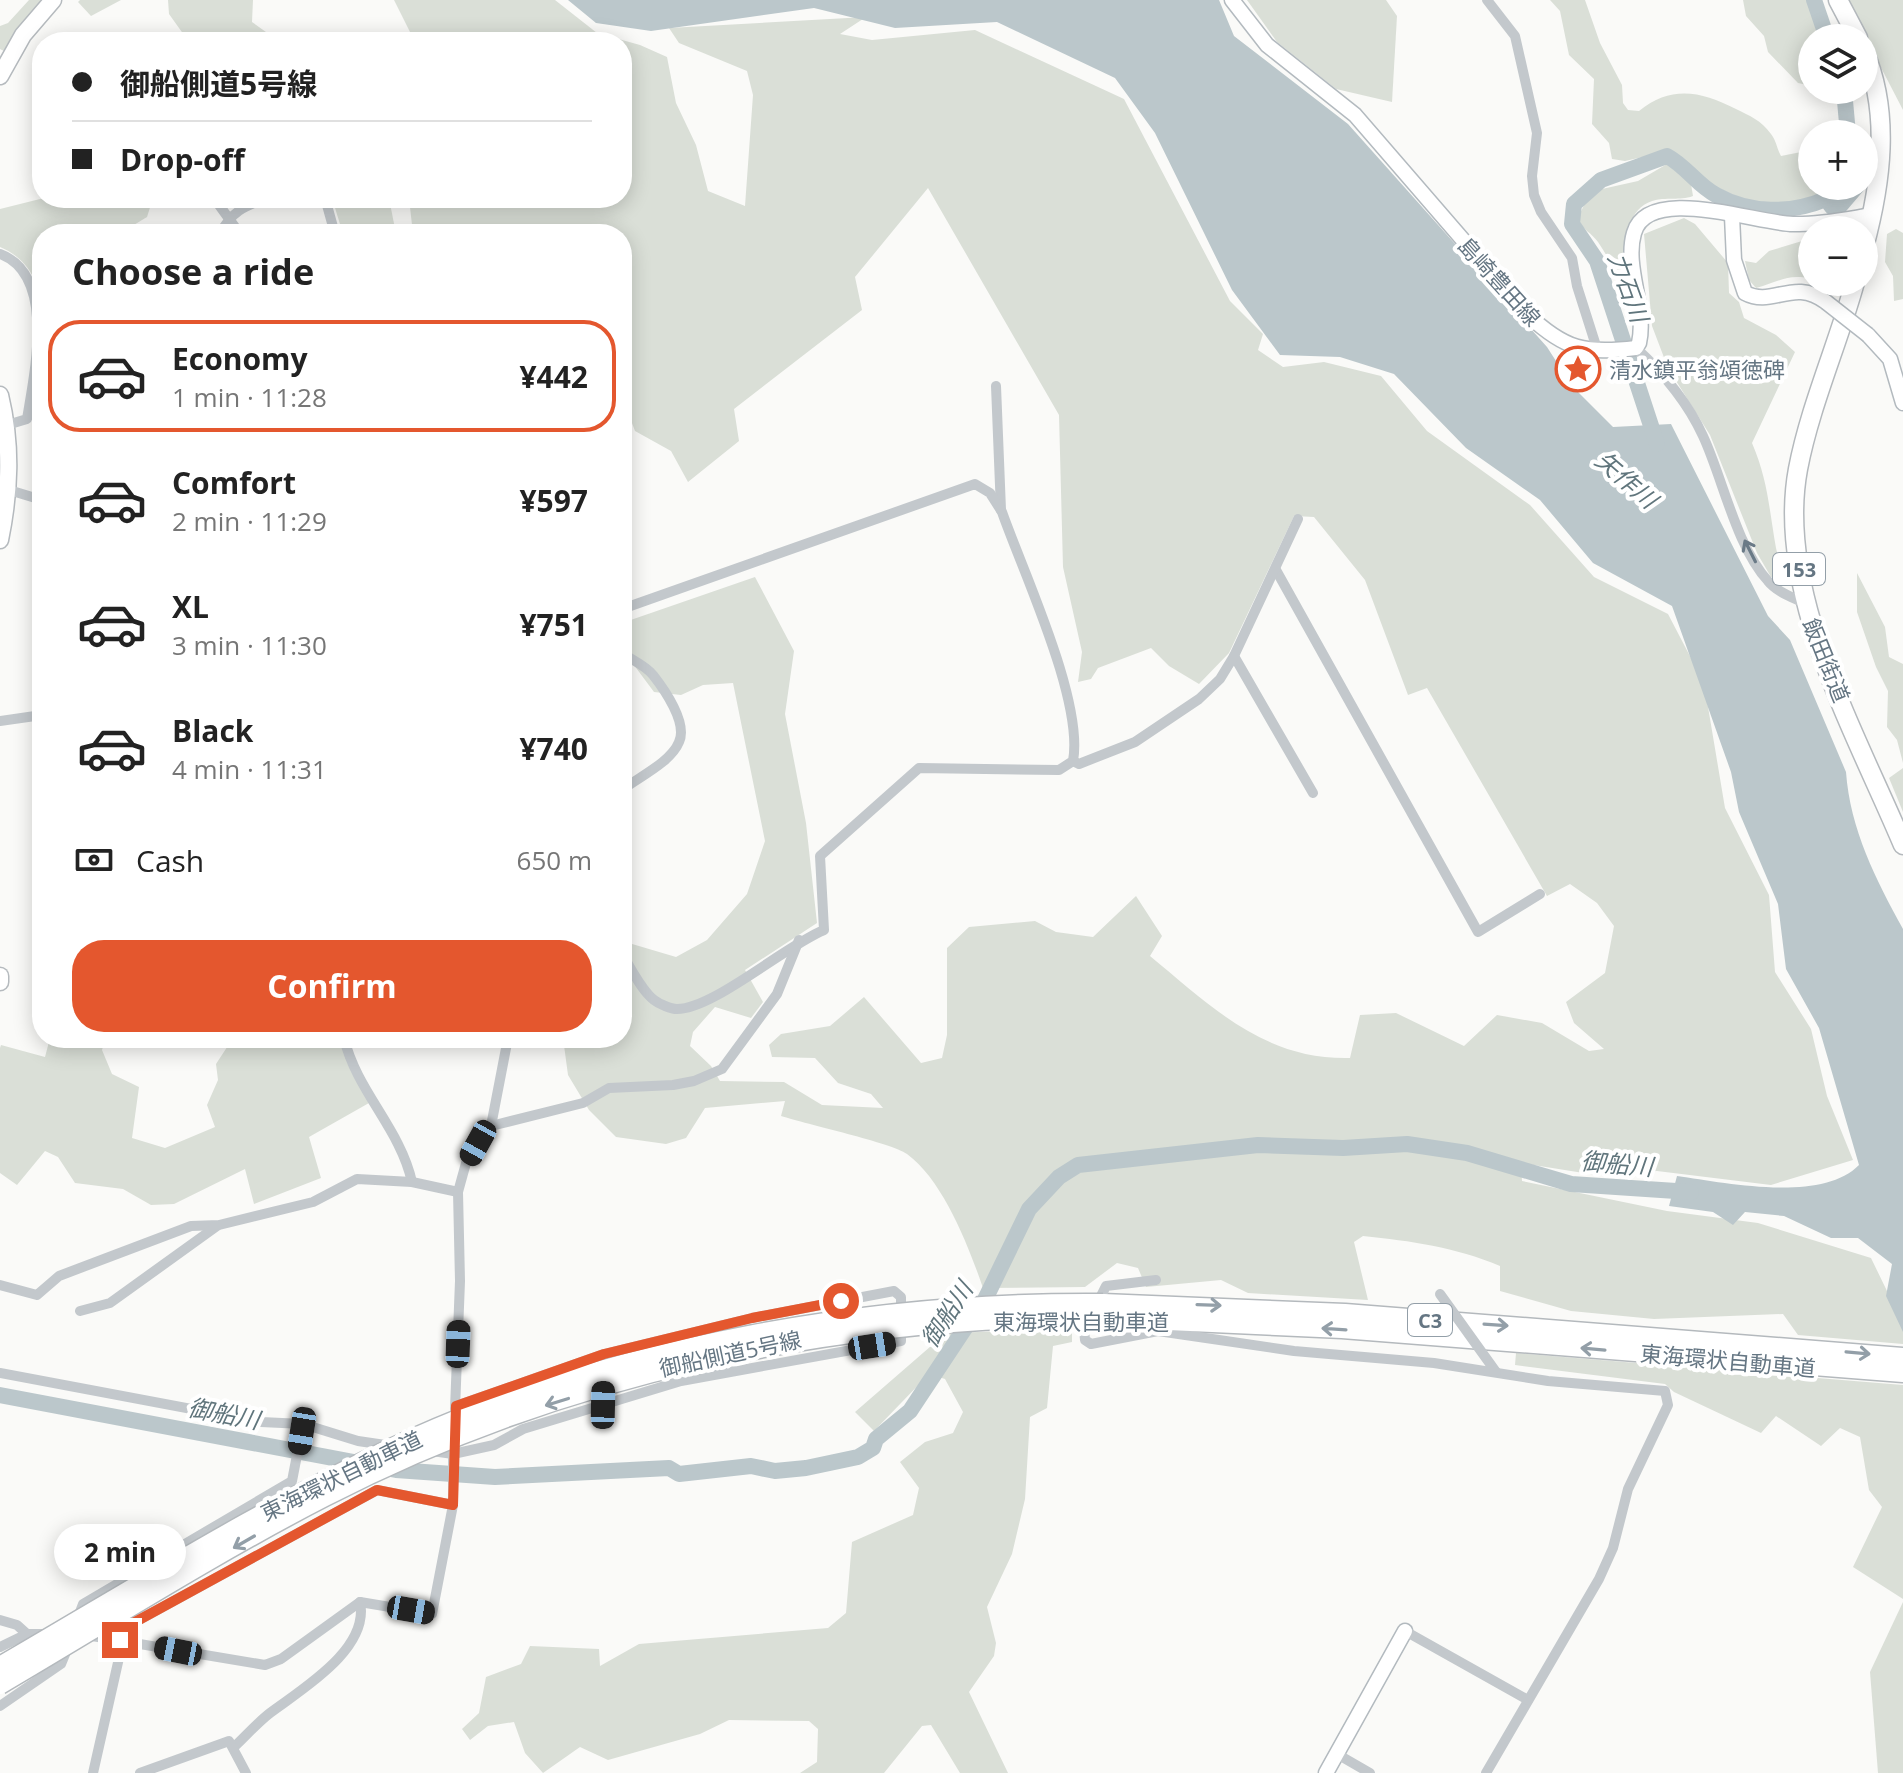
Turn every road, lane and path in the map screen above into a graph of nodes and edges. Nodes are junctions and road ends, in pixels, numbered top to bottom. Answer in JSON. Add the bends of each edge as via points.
{"nodes":[{"id":1,"x":53,"y":0,"type":"edge"},
{"id":2,"x":1232,"y":0,"type":"edge"},
{"id":3,"x":1487,"y":0,"type":"edge"},
{"id":4,"x":1838,"y":0,"type":"edge"},
{"id":5,"x":1851,"y":24,"type":"edge"},
{"id":6,"x":0,"y":76,"type":"edge"},
{"id":7,"x":1877,"y":104,"type":"edge"},
{"id":8,"x":221,"y":208,"type":"edge"},
{"id":9,"x":241,"y":208,"type":"edge"},
{"id":10,"x":1873,"y":215,"type":"joint"},
{"id":11,"x":1732,"y":216,"type":"junction"},
{"id":12,"x":228,"y":218,"type":"junction"},
{"id":13,"x":225,"y":224,"type":"edge"},
{"id":14,"x":232,"y":224,"type":"edge"},
{"id":15,"x":0,"y":254,"type":"edge"},
{"id":16,"x":32,"y":293,"type":"edge"},
{"id":17,"x":1851,"y":296,"type":"edge"},
{"id":18,"x":1636,"y":348,"type":"junction"},
{"id":19,"x":1600,"y":352,"type":"junction"},
{"id":20,"x":996,"y":386,"type":"dead end"},
{"id":21,"x":32,"y":391,"type":"edge"},
{"id":22,"x":0,"y":395,"type":"edge"},
{"id":23,"x":1903,"y":403,"type":"edge"},
{"id":24,"x":7,"y":425,"type":"junction"},
{"id":25,"x":5,"y":488,"type":"edge"},
{"id":26,"x":32,"y":497,"type":"edge"},
{"id":27,"x":1002,"y":512,"type":"junction"},
{"id":28,"x":1298,"y":519,"type":"dead end"},
{"id":29,"x":0,"y":540,"type":"edge"},
{"id":30,"x":1276,"y":570,"type":"junction"},
{"id":31,"x":1804,"y":603,"type":"junction"},
{"id":32,"x":632,"y":605,"type":"edge"},
{"id":33,"x":1234,"y":656,"type":"junction"},
{"id":34,"x":632,"y":660,"type":"edge"},
{"id":35,"x":32,"y":716,"type":"edge"},
{"id":36,"x":0,"y":721,"type":"edge"},
{"id":37,"x":1073,"y":761,"type":"junction"},
{"id":38,"x":632,"y":783,"type":"edge"},
{"id":39,"x":1313,"y":793,"type":"dead end"},
{"id":40,"x":1903,"y":845,"type":"edge"},
{"id":41,"x":1540,"y":894,"type":"dead end"},
{"id":42,"x":799,"y":940,"type":"junction"},
{"id":43,"x":632,"y":969,"type":"edge"},
{"id":44,"x":348,"y":1048,"type":"edge"},
{"id":45,"x":506,"y":1048,"type":"edge"},
{"id":46,"x":491,"y":1126,"type":"junction"},
{"id":47,"x":412,"y":1182,"type":"junction"},
{"id":48,"x":458,"y":1192,"type":"junction"},
{"id":49,"x":219,"y":1225,"type":"junction"},
{"id":50,"x":1156,"y":1280,"type":"dead end"},
{"id":51,"x":0,"y":1285,"type":"edge"},
{"id":52,"x":1440,"y":1294,"type":"dead end"},
{"id":53,"x":1103,"y":1310,"type":"junction"},
{"id":54,"x":80,"y":1311,"type":"dead end"},
{"id":55,"x":752,"y":1318,"type":"junction"},
{"id":56,"x":1756,"y":1353,"type":"junction"},
{"id":57,"x":604,"y":1354,"type":"junction"},
{"id":58,"x":1903,"y":1357,"type":"edge"},
{"id":59,"x":754,"y":1365,"type":"junction"},
{"id":60,"x":1496,"y":1372,"type":"junction"},
{"id":61,"x":0,"y":1373,"type":"edge"},
{"id":62,"x":1903,"y":1373,"type":"edge"},
{"id":63,"x":603,"y":1405,"type":"junction"},
{"id":64,"x":456,"y":1406,"type":"junction"},
{"id":65,"x":303,"y":1427,"type":"junction"},
{"id":66,"x":453,"y":1456,"type":"junction"},
{"id":67,"x":265,"y":1498,"type":"junction"},
{"id":68,"x":453,"y":1505,"type":"junction"},
{"id":69,"x":294,"y":1534,"type":"junction"},
{"id":70,"x":140,"y":1568,"type":"junction"},
{"id":71,"x":360,"y":1602,"type":"junction"},
{"id":72,"x":161,"y":1607,"type":"junction"},
{"id":73,"x":0,"y":1620,"type":"edge"},
{"id":74,"x":1405,"y":1631,"type":"joint"},
{"id":75,"x":27,"y":1634,"type":"junction"},
{"id":76,"x":73,"y":1634,"type":"junction"},
{"id":77,"x":120,"y":1640,"type":"junction"},
{"id":78,"x":2,"y":1646,"type":"edge"},
{"id":79,"x":0,"y":1666,"type":"edge"},
{"id":80,"x":0,"y":1685,"type":"edge"},
{"id":81,"x":32,"y":1686,"type":"junction"},
{"id":82,"x":1528,"y":1700,"type":"junction"},
{"id":83,"x":0,"y":1706,"type":"edge"},
{"id":84,"x":234,"y":1747,"type":"junction"},
{"id":85,"x":1337,"y":1754,"type":"junction"},
{"id":86,"x":93,"y":1773,"type":"edge"},
{"id":87,"x":140,"y":1773,"type":"edge"},
{"id":88,"x":246,"y":1773,"type":"edge"},
{"id":89,"x":1326,"y":1773,"type":"edge"},
{"id":90,"x":1370,"y":1773,"type":"edge"},
{"id":91,"x":1486,"y":1773,"type":"edge"}],
"edges":[{"from":1,"to":6,"type":"main road","via":[[23,35]]},
{"from":2,"to":19,"type":"main road","name":"島崎豊田線","via":[[1267,45],[1355,115],[1527,314],[1571,346]]},
{"from":3,"to":19,"type":"street","via":[[1515,36],[1537,133],[1534,195],[1572,258]]},
{"from":4,"to":5,"type":"highway"},
{"from":7,"to":10,"type":"highway","via":[[1881,144]]},
{"from":8,"to":12,"type":"street"},
{"from":9,"to":12,"type":"street"},
{"from":10,"to":11,"type":"main road","via":[[1793,224]]},
{"from":11,"to":18,"type":"main road","via":[[1670,207],[1652,211],[1638,222],[1633,239],[1641,334]]},
{"from":11,"to":23,"type":"main road","bridge":true,"via":[[1735,268],[1745,293],[1756,297],[1800,289],[1826,302],[1868,335],[1893,365]]},
{"from":12,"to":13,"type":"street"},
{"from":12,"to":14,"type":"street"},
{"from":15,"to":16,"type":"street","via":[[28,281]]},
{"from":17,"to":31,"type":"highway","name":"飯田街道","number":"153","via":[[1798,467],[1795,550]]},
{"from":18,"to":19,"type":"main road","name":"島崎豊田線"},
{"from":31,"to":18,"type":"street","one_way":true,"via":[[1765,579],[1701,431]]},
{"from":20,"to":27,"type":"street"},
{"from":21,"to":24,"type":"street","via":[[27,419]]},
{"from":22,"to":24,"type":"main road"},
{"from":24,"to":25,"type":"main road"},
{"from":25,"to":26,"type":"street"},
{"from":25,"to":29,"type":"main road"},
{"from":27,"to":32,"type":"street","via":[[984,487],[964,485]]},
{"from":27,"to":37,"type":"street","via":[[1062,680],[1076,746]]},
{"from":28,"to":30,"type":"street"},
{"from":30,"to":33,"type":"street"},
{"from":30,"to":41,"type":"street","via":[[1478,932]]},
{"from":31,"to":40,"type":"highway","name":"飯田街道","number":"153"},
{"from":33,"to":37,"type":"street","via":[[1220,679],[1163,724],[1135,742],[1079,764]]},
{"from":33,"to":39,"type":"street"},
{"from":34,"to":38,"type":"street","via":[[651,672],[682,732],[669,755]]},
{"from":35,"to":36,"type":"street"},
{"from":37,"to":42,"type":"street","via":[[1059,770],[919,768],[820,856],[824,930]]},
{"from":42,"to":43,"type":"street","via":[[728,988],[675,1009],[653,1000]]},
{"from":42,"to":46,"type":"street","via":[[777,994],[722,1069],[673,1085],[609,1088],[583,1103]]},
{"from":44,"to":47,"type":"street","via":[[358,1077],[397,1135]]},
{"from":45,"to":46,"type":"street"},
{"from":46,"to":48,"type":"street","via":[[466,1163]]},
{"from":47,"to":48,"type":"street"},
{"from":47,"to":49,"type":"street","via":[[357,1179],[313,1202]]},
{"from":48,"to":64,"type":"street"},
{"from":49,"to":51,"type":"street","via":[[191,1226],[147,1242],[59,1276],[37,1295]]},
{"from":49,"to":54,"type":"street","via":[[110,1303]]},
{"from":50,"to":60,"type":"street","via":[[1106,1286],[1084,1330],[1085,1340],[1091,1344],[1167,1331],[1294,1351]]},
{"from":52,"to":60,"type":"street","bridge":true},
{"from":53,"to":56,"type":"highway","name":"東海環状自動車道","number":"C3"},
{"from":53,"to":79,"type":"highway","name":"東海環状自動車道","number":"C3","bridge":true,"via":[[946,1308],[824,1323],[636,1362],[521,1397],[415,1437],[285,1500]]},
{"from":53,"to":80,"type":"highway","name":"東海環状自動車道","number":"C3","one_way":true,"bridge":true,"via":[[838,1336],[702,1362],[547,1405],[454,1438],[324,1497]]},
{"from":55,"to":57,"type":"street","name":"御船側道5号線"},
{"from":55,"to":59,"type":"street"},
{"from":55,"to":59,"type":"street","name":"御船側道5号線","via":[[894,1291],[901,1297],[901,1341]]},
{"from":56,"to":58,"type":"highway","name":"東海環状自動車道","number":"C3","one_way":true},
{"from":56,"to":62,"type":"highway","name":"東海環状自動車道","number":"C3"},
{"from":57,"to":63,"type":"street"},
{"from":57,"to":64,"type":"street","name":"御船側道5号線"},
{"from":59,"to":63,"type":"street","name":"御船側道5号線"},
{"from":60,"to":82,"type":"street","via":[[1658,1389],[1668,1399],[1628,1489],[1604,1568]]},
{"from":61,"to":65,"type":"street"},
{"from":63,"to":66,"type":"street","name":"御船側道5号線"},
{"from":64,"to":66,"type":"street"},
{"from":65,"to":66,"type":"street"},
{"from":65,"to":67,"type":"street","via":[[292,1481]]},
{"from":66,"to":68,"type":"street"},
{"from":67,"to":69,"type":"street"},
{"from":67,"to":70,"type":"street"},
{"from":68,"to":69,"type":"street","via":[[377,1490]]},
{"from":68,"to":71,"type":"street","via":[[432,1614]]},
{"from":69,"to":72,"type":"street"},
{"from":70,"to":72,"type":"street"},
{"from":70,"to":76,"type":"street","via":[[83,1604]]},
{"from":71,"to":77,"type":"street","via":[[265,1665]]},
{"from":71,"to":84,"type":"street","via":[[363,1617],[355,1636],[313,1684],[269,1713]]},
{"from":72,"to":77,"type":"street","via":[[126,1627]]},
{"from":73,"to":75,"type":"street"},
{"from":74,"to":82,"type":"street"},
{"from":74,"to":85,"type":"main road"},
{"from":75,"to":76,"type":"street"},
{"from":75,"to":78,"type":"street"},
{"from":76,"to":77,"type":"street"},
{"from":76,"to":81,"type":"street","via":[[61,1664]]},
{"from":77,"to":86,"type":"street"},
{"from":78,"to":81,"type":"street"},
{"from":81,"to":83,"type":"street"},
{"from":82,"to":91,"type":"street"},
{"from":84,"to":87,"type":"street","via":[[229,1741]]},
{"from":84,"to":88,"type":"street"},
{"from":85,"to":89,"type":"main road"},
{"from":85,"to":90,"type":"street"}]}
